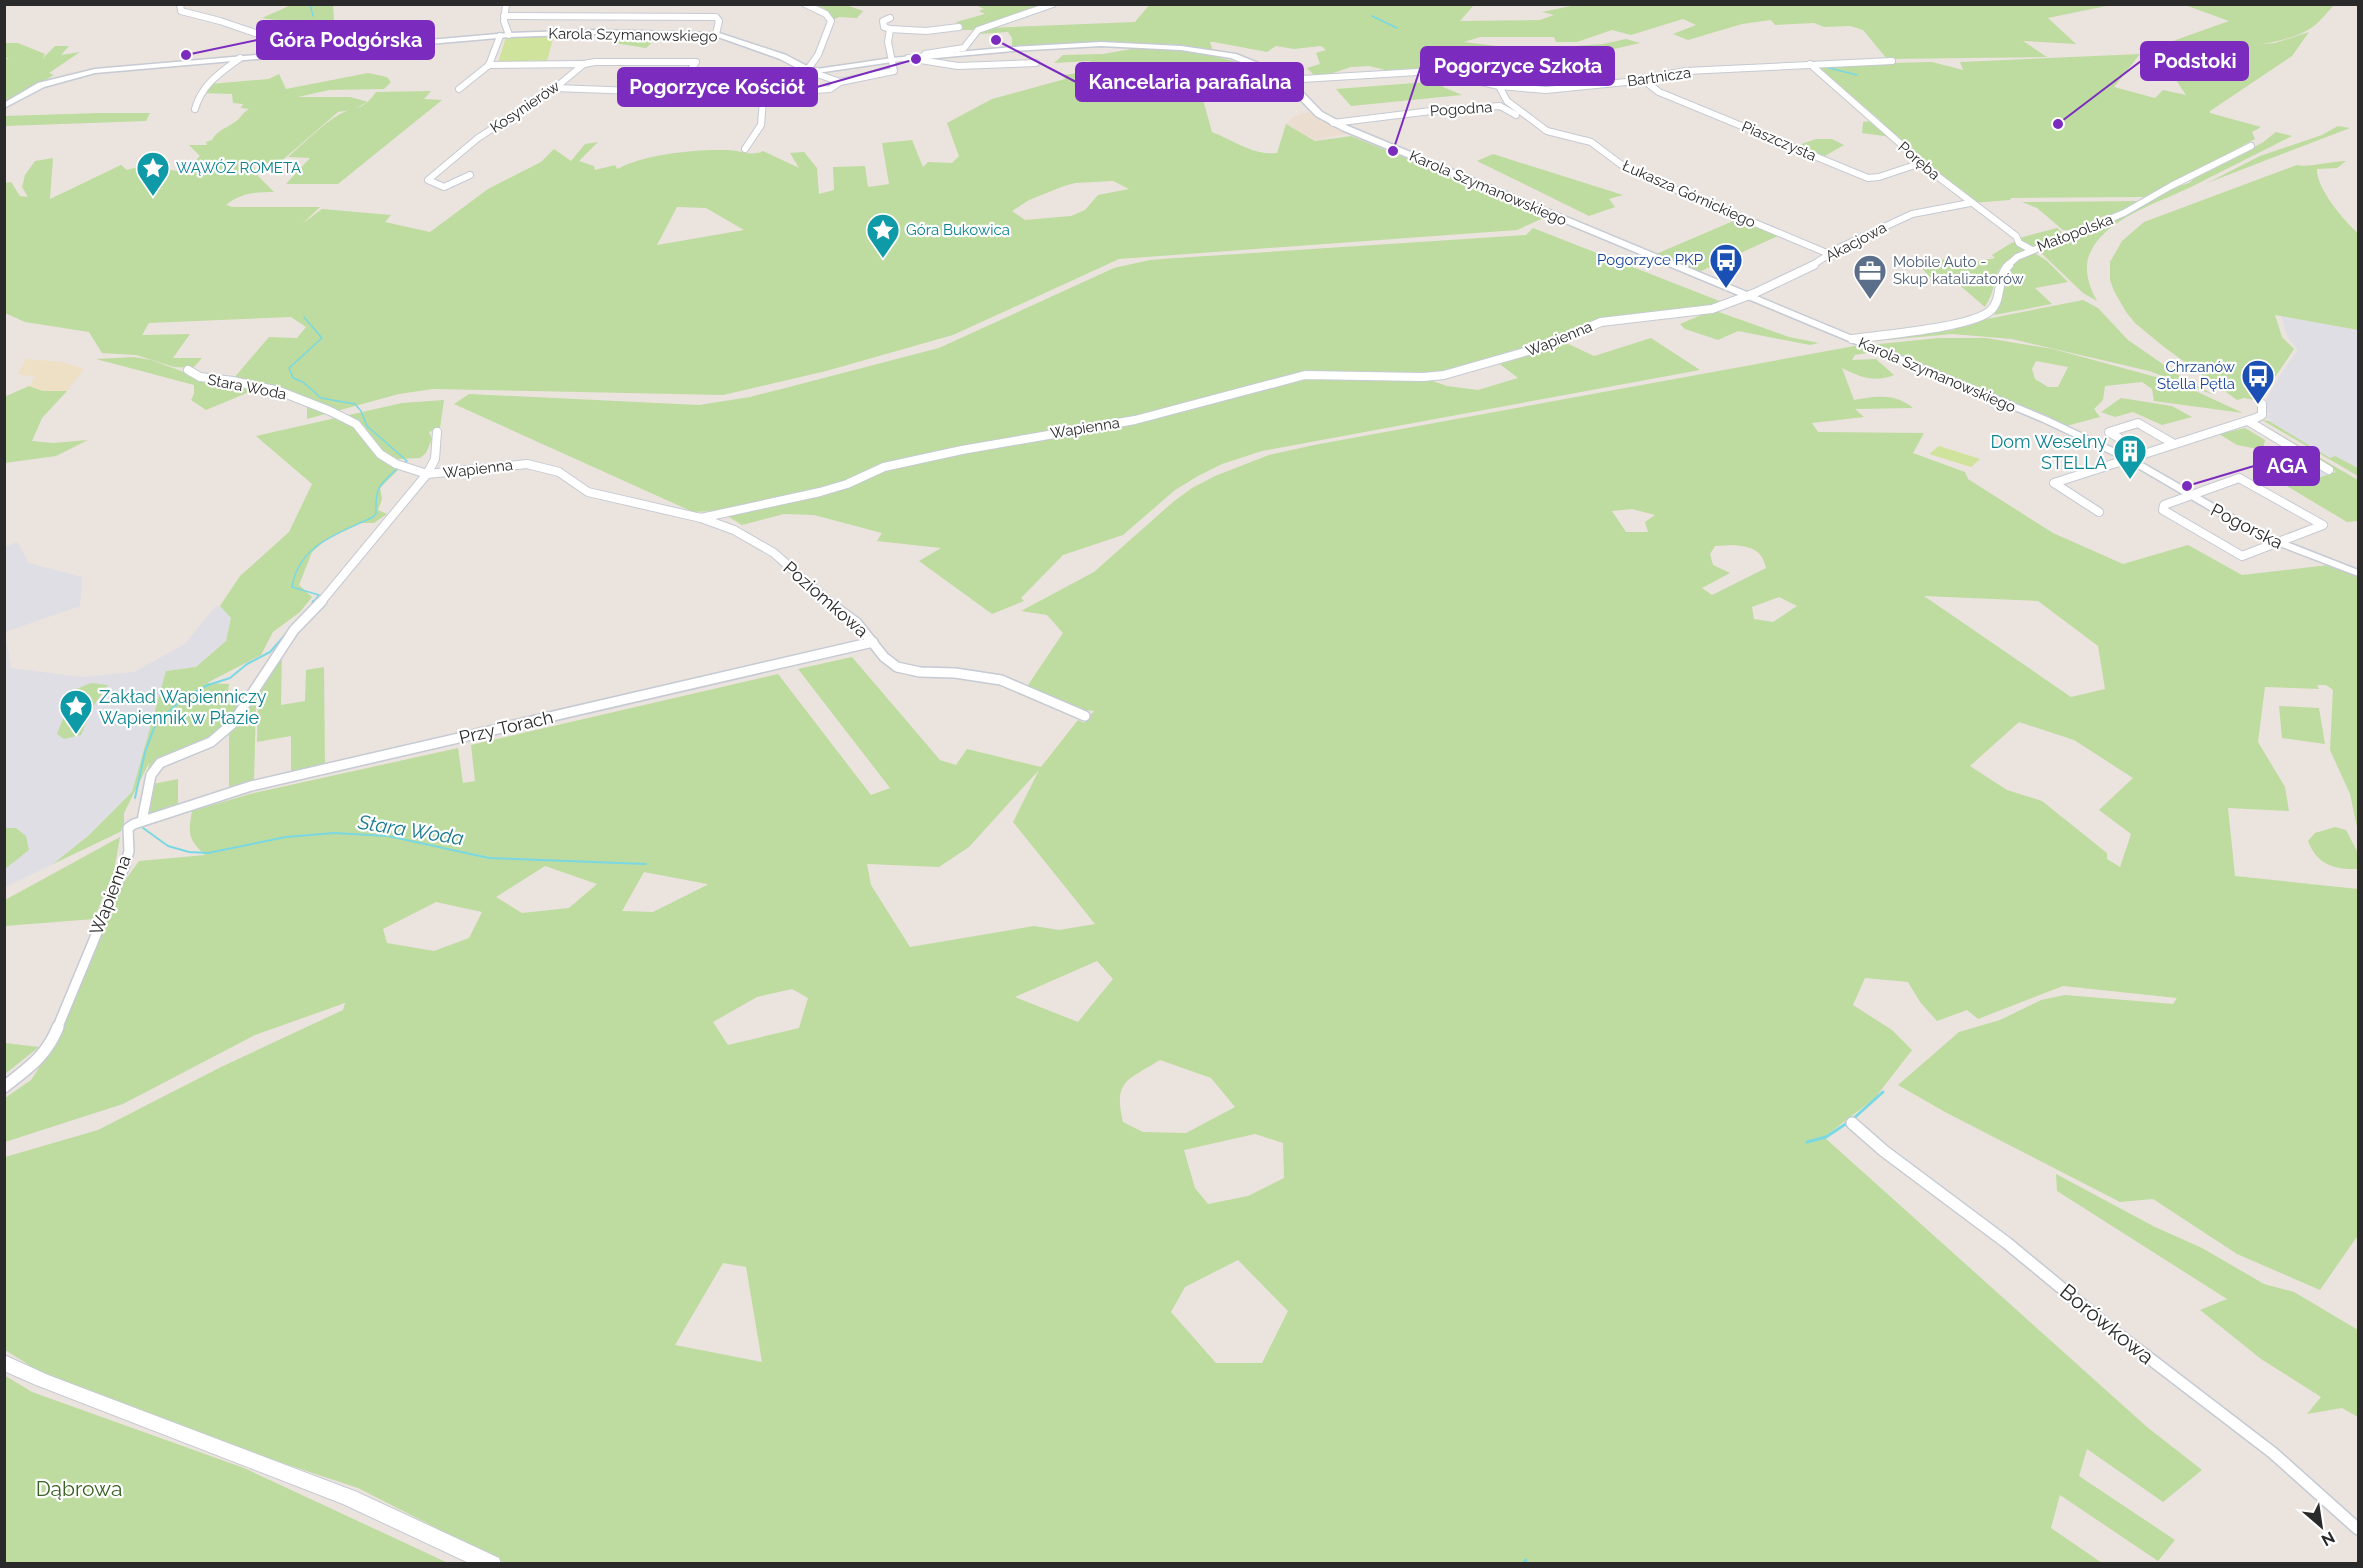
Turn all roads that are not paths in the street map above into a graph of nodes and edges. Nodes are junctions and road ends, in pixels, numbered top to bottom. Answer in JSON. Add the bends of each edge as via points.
{"nodes":[{"id":1,"x":180,"y":4,"type":"edge"},
{"id":2,"x":506,"y":4,"type":"edge"},
{"id":3,"x":805,"y":4,"type":"edge"},
{"id":4,"x":1053,"y":4,"type":"edge"},
{"id":5,"x":504,"y":16,"type":"junction"},
{"id":6,"x":890,"y":18,"type":"dead end"},
{"id":7,"x":959,"y":27,"type":"dead end"},
{"id":8,"x":890,"y":28,"type":"junction"},
{"id":9,"x":716,"y":34,"type":"junction"},
{"id":10,"x":509,"y":35,"type":"junction"},
{"id":11,"x":500,"y":36,"type":"junction"},
{"id":12,"x":302,"y":53,"type":"junction"},
{"id":13,"x":923,"y":57,"type":"junction"},
{"id":14,"x":240,"y":58,"type":"junction"},
{"id":15,"x":908,"y":58,"type":"junction"},
{"id":16,"x":892,"y":60,"type":"junction"},
{"id":17,"x":1892,"y":61,"type":"dead end"},
{"id":18,"x":1036,"y":63,"type":"dead end"},
{"id":19,"x":584,"y":64,"type":"junction"},
{"id":20,"x":1810,"y":64,"type":"junction"},
{"id":21,"x":489,"y":65,"type":"junction"},
{"id":22,"x":805,"y":68,"type":"junction"},
{"id":23,"x":817,"y":71,"type":"junction"},
{"id":24,"x":1642,"y":79,"type":"junction"},
{"id":25,"x":1285,"y":80,"type":"junction"},
{"id":26,"x":840,"y":82,"type":"junction"},
{"id":27,"x":1499,"y":86,"type":"junction"},
{"id":28,"x":555,"y":88,"type":"junction"},
{"id":29,"x":459,"y":89,"type":"dead end"},
{"id":30,"x":676,"y":91,"type":"junction"},
{"id":31,"x":776,"y":93,"type":"junction"},
{"id":32,"x":4,"y":106,"type":"edge"},
{"id":33,"x":195,"y":109,"type":"dead end"},
{"id":34,"x":1333,"y":123,"type":"junction"},
{"id":35,"x":1547,"y":131,"type":"junction"},
{"id":36,"x":2250,"y":146,"type":"dead end"},
{"id":37,"x":745,"y":149,"type":"dead end"},
{"id":38,"x":1921,"y":163,"type":"junction"},
{"id":39,"x":470,"y":174,"type":"dead end"},
{"id":40,"x":1970,"y":203,"type":"junction"},
{"id":41,"x":2032,"y":249,"type":"junction"},
{"id":42,"x":1829,"y":254,"type":"junction"},
{"id":43,"x":1747,"y":296,"type":"junction"},
{"id":44,"x":1852,"y":339,"type":"junction"},
{"id":45,"x":188,"y":370,"type":"dead end"},
{"id":46,"x":2262,"y":404,"type":"dead end"},
{"id":47,"x":2044,"y":419,"type":"joint"},
{"id":48,"x":2248,"y":421,"type":"junction"},
{"id":49,"x":437,"y":432,"type":"dead end"},
{"id":50,"x":2174,"y":444,"type":"junction"},
{"id":51,"x":2145,"y":454,"type":"junction"},
{"id":52,"x":2129,"y":459,"type":"junction"},
{"id":53,"x":2329,"y":470,"type":"dead end"},
{"id":54,"x":428,"y":474,"type":"junction"},
{"id":55,"x":2191,"y":496,"type":"junction"},
{"id":56,"x":2099,"y":512,"type":"dead end"},
{"id":57,"x":701,"y":518,"type":"junction"},
{"id":58,"x":2276,"y":543,"type":"junction"},
{"id":59,"x":2358,"y":573,"type":"edge"},
{"id":60,"x":873,"y":642,"type":"junction"},
{"id":61,"x":1085,"y":716,"type":"dead end"},
{"id":62,"x":142,"y":821,"type":"junction"},
{"id":63,"x":4,"y":1087,"type":"edge"},
{"id":64,"x":1852,"y":1123,"type":"dead end"},
{"id":65,"x":4,"y":1362,"type":"edge"},
{"id":66,"x":2358,"y":1529,"type":"edge"},
{"id":67,"x":492,"y":1563,"type":"edge"}],
"edges":[{"from":1,"to":12,"type":"street","via":[[181,11],[248,30],[302,49]]},
{"from":2,"to":5,"type":"street"},
{"from":3,"to":22,"type":"street","via":[[826,14],[831,21],[818,56]]},
{"from":4,"to":13,"type":"street","via":[[978,30],[964,48]]},
{"from":5,"to":9,"type":"street","via":[[716,17]]},
{"from":5,"to":10,"type":"street"},
{"from":6,"to":8,"type":"street","via":[[884,21],[884,27]]},
{"from":7,"to":8,"type":"street","via":[[926,31]]},
{"from":8,"to":16,"type":"street"},
{"from":9,"to":10,"type":"street","name":"Karola Szymanowskiego"},
{"from":9,"to":22,"type":"street","name":"Karola Szymanowskiego"},
{"from":10,"to":11,"type":"street","name":"Karola Szymanowskiego"},
{"from":11,"to":12,"type":"street","name":"Karola Szymanowskiego"},
{"from":11,"to":21,"type":"street"},
{"from":12,"to":14,"type":"street","name":"Karola Szymanowskiego"},
{"from":13,"to":15,"type":"street","name":"Karola Szymanowskiego"},
{"from":13,"to":25,"type":"street","name":"Karola Szymanowskiego","via":[[1082,45],[1159,46],[1233,56]]},
{"from":14,"to":32,"type":"street","name":"Karola Szymanowskiego","via":[[83,73],[41,85]]},
{"from":14,"to":33,"type":"street","via":[[199,94]]},
{"from":15,"to":16,"type":"street","name":"Karola Szymanowskiego"},
{"from":15,"to":18,"type":"street","via":[[958,66]]},
{"from":16,"to":23,"type":"street","name":"Karola Szymanowskiego"},
{"from":16,"to":26,"type":"street","via":[[894,71]]},
{"from":17,"to":20,"type":"street","name":"Bartnicza"},
{"from":19,"to":21,"type":"street","name":"Kosynierów"},
{"from":19,"to":28,"type":"street","name":"Kosynierów"},
{"from":19,"to":30,"type":"street","via":[[696,62]]},
{"from":20,"to":24,"type":"street","name":"Bartnicza","via":[[1680,72]]},
{"from":20,"to":38,"type":"street","name":"Poręba"},
{"from":21,"to":29,"type":"street"},
{"from":22,"to":23,"type":"street","name":"Karola Szymanowskiego"},
{"from":22,"to":31,"type":"street","via":[[798,80]]},
{"from":23,"to":26,"type":"street"},
{"from":24,"to":27,"type":"street","name":"Bartnicza","via":[[1546,90]]},
{"from":24,"to":38,"type":"street","name":"Piaszczysta","via":[[1659,92],[1868,177]]},
{"from":25,"to":27,"type":"street","name":"Bartnicza","via":[[1434,71]]},
{"from":25,"to":34,"type":"street","name":"Karola Szymanowskiego"},
{"from":26,"to":31,"type":"street","via":[[830,89]]},
{"from":27,"to":35,"type":"street","name":"Łukasza Górnickiego","via":[[1512,105]]},
{"from":28,"to":30,"type":"street"},
{"from":28,"to":39,"type":"street","name":"Kosynierów","via":[[478,138],[428,180],[445,188]]},
{"from":30,"to":31,"type":"street"},
{"from":31,"to":37,"type":"street","via":[[762,103],[761,125]]},
{"from":34,"to":35,"type":"street","name":"Pogodna","via":[[1500,106]]},
{"from":34,"to":43,"type":"street","name":"Karola Szymanowskiego"},
{"from":35,"to":42,"type":"street","name":"Łukasza Górnickiego","via":[[1591,142],[1627,169]]},
{"from":36,"to":41,"type":"street","name":"Małopolska","via":[[2124,213]]},
{"from":38,"to":40,"type":"street","name":"Poręba"},
{"from":40,"to":41,"type":"street","name":"Poręba"},
{"from":40,"to":42,"type":"street","name":"Akacjowa","via":[[1912,214]]},
{"from":41,"to":44,"type":"street","name":"Małopolska","via":[[2003,270],[1990,312],[1937,328]]},
{"from":42,"to":43,"type":"street","name":"Akacjowa","via":[[1807,269]]},
{"from":43,"to":44,"type":"street","name":"Karola Szymanowskiego"},
{"from":43,"to":57,"type":"street","name":"Wapienna","via":[[1712,309],[1601,322],[1542,347],[1444,375],[1305,375],[1135,420],[904,462],[820,492]]},
{"from":44,"to":47,"type":"street","name":"Karola Szymanowskiego"},
{"from":45,"to":54,"type":"street","name":"Stara Woda","via":[[200,377],[279,391],[345,418],[356,424],[380,454],[396,464]]},
{"from":46,"to":48,"type":"street","via":[[2262,415]]},
{"from":47,"to":52,"type":"street","name":"Pogorska"},
{"from":48,"to":50,"type":"street"},
{"from":48,"to":53,"type":"street"},
{"from":49,"to":54,"type":"street","name":"Wapienna","via":[[435,459]]},
{"from":50,"to":51,"type":"street"},
{"from":50,"to":51,"type":"street","via":[[2138,423],[2109,432]]},
{"from":51,"to":52,"type":"street"},
{"from":52,"to":55,"type":"street","name":"Pogorska"},
{"from":52,"to":56,"type":"street","via":[[2054,483]]},
{"from":54,"to":57,"type":"street","name":"Wapienna","via":[[527,464],[559,472],[588,492]]},
{"from":54,"to":62,"type":"street","name":"Wapienna","via":[[331,592],[294,630],[232,724],[211,742],[154,769]]},
{"from":55,"to":58,"type":"street","name":"Pogorska"},
{"from":55,"to":58,"type":"street","via":[[2162,507],[2242,556]]},
{"from":55,"to":58,"type":"street","via":[[2239,478],[2323,525]]},
{"from":57,"to":60,"type":"street","name":"Poziomkowa","via":[[774,553],[816,593],[857,623]]},
{"from":58,"to":59,"type":"street","name":"Pogorska"},
{"from":60,"to":61,"type":"street","name":"Poziomkowa","via":[[890,663],[907,670],[979,676],[1019,686]]},
{"from":60,"to":62,"type":"street","name":"Przy Torach","via":[[251,786]]},
{"from":62,"to":63,"type":"street","name":"Wapienna","via":[[128,828],[125,865],[50,1046]]},
{"from":64,"to":66,"type":"street","name":"Borówkowa","via":[[2273,1453]]},
{"from":65,"to":67,"type":"main road","via":[[350,1498]]}]}
